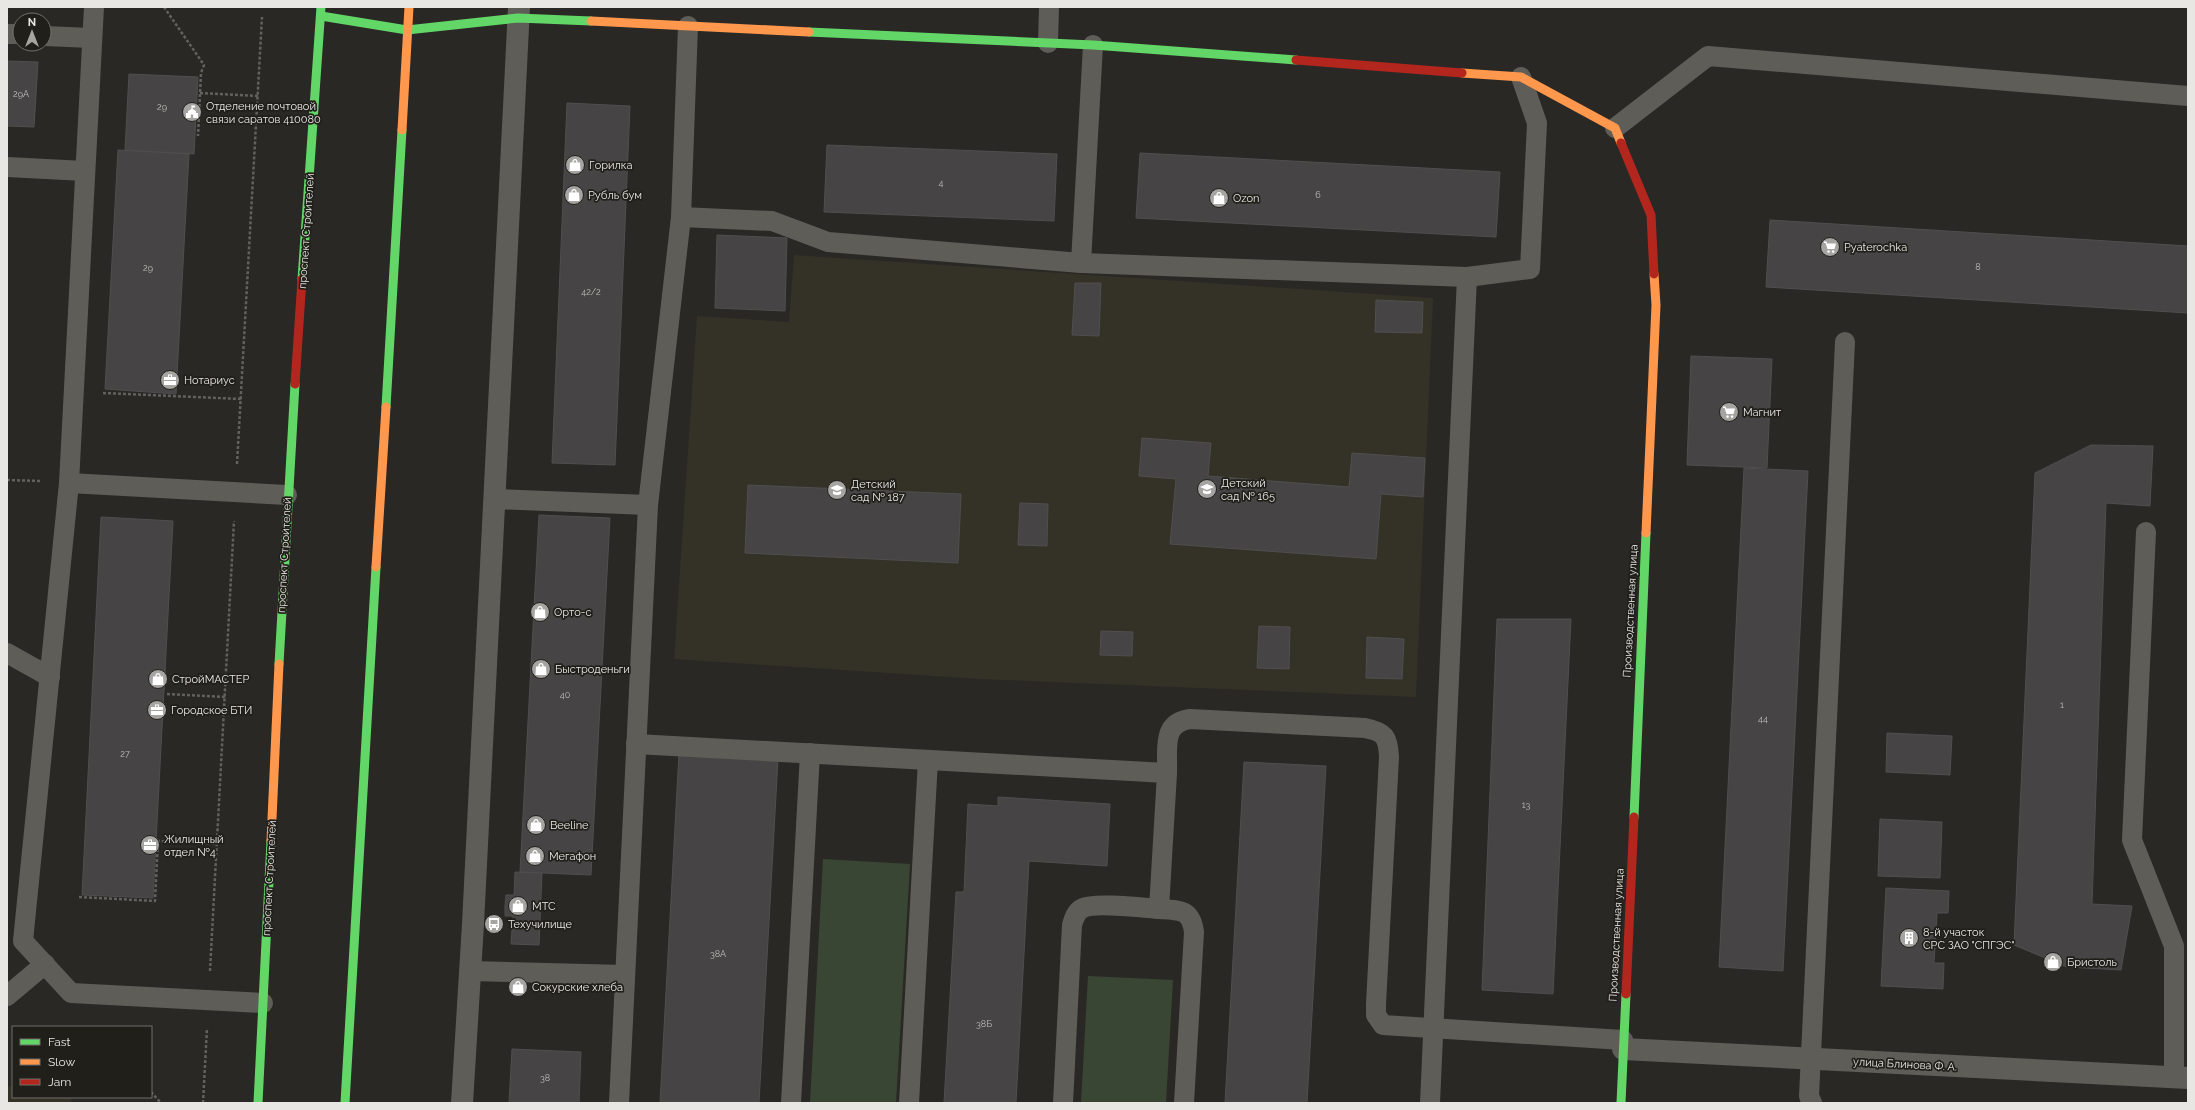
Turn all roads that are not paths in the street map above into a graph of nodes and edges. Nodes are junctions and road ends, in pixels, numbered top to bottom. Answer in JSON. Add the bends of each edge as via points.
{"nodes":[{"id":1,"x":94,"y":7,"type":"edge"},
{"id":2,"x":408,"y":7,"type":"edge"},
{"id":3,"x":1049,"y":7,"type":"edge"},
{"id":4,"x":317,"y":10,"type":"edge"},
{"id":5,"x":518,"y":13,"type":"edge"},
{"id":6,"x":688,"y":26,"type":"junction"},
{"id":7,"x":407,"y":30,"type":"junction"},
{"id":8,"x":52,"y":36,"type":"edge"},
{"id":9,"x":92,"y":38,"type":"junction"},
{"id":10,"x":1048,"y":43,"type":"junction"},
{"id":11,"x":1093,"y":45,"type":"junction"},
{"id":12,"x":1521,"y":77,"type":"junction"},
{"id":13,"x":2188,"y":96,"type":"edge"},
{"id":14,"x":1615,"y":128,"type":"junction"},
{"id":15,"x":7,"y":167,"type":"edge"},
{"id":16,"x":85,"y":171,"type":"junction"},
{"id":17,"x":681,"y":217,"type":"junction"},
{"id":18,"x":1082,"y":263,"type":"junction"},
{"id":19,"x":1467,"y":277,"type":"junction"},
{"id":20,"x":1845,"y":342,"type":"dead end"},
{"id":21,"x":69,"y":483,"type":"junction"},
{"id":22,"x":287,"y":495,"type":"junction"},
{"id":23,"x":494,"y":498,"type":"junction"},
{"id":24,"x":648,"y":505,"type":"junction"},
{"id":25,"x":2146,"y":532,"type":"dead end"},
{"id":26,"x":7,"y":653,"type":"edge"},
{"id":27,"x":50,"y":677,"type":"junction"},
{"id":28,"x":636,"y":744,"type":"junction"},
{"id":29,"x":810,"y":753,"type":"junction"},
{"id":30,"x":928,"y":760,"type":"junction"},
{"id":31,"x":1167,"y":773,"type":"junction"},
{"id":32,"x":1159,"y":909,"type":"junction"},
{"id":33,"x":45,"y":964,"type":"junction"},
{"id":34,"x":470,"y":971,"type":"junction"},
{"id":35,"x":625,"y":975,"type":"junction"},
{"id":36,"x":7,"y":996,"type":"edge"},
{"id":37,"x":263,"y":1003,"type":"junction"},
{"id":38,"x":1433,"y":1029,"type":"junction"},
{"id":39,"x":1623,"y":1044,"type":"junction"},
{"id":40,"x":1811,"y":1059,"type":"junction"},
{"id":41,"x":2181,"y":1077,"type":"edge"},
{"id":42,"x":258,"y":1103,"type":"edge"},
{"id":43,"x":345,"y":1103,"type":"edge"},
{"id":44,"x":462,"y":1103,"type":"edge"},
{"id":45,"x":619,"y":1103,"type":"edge"},
{"id":46,"x":791,"y":1103,"type":"edge"},
{"id":47,"x":910,"y":1103,"type":"edge"},
{"id":48,"x":1063,"y":1103,"type":"edge"},
{"id":49,"x":1184,"y":1103,"type":"edge"},
{"id":50,"x":1430,"y":1103,"type":"edge"},
{"id":51,"x":1621,"y":1103,"type":"edge"},
{"id":52,"x":1812,"y":1103,"type":"edge"}],
"edges":[{"from":1,"to":9,"type":"lane"},
{"from":2,"to":7,"type":"street"},
{"from":3,"to":10,"type":"lane"},
{"from":4,"to":7,"type":"street"},
{"from":4,"to":22,"type":"street","name":"проспект Строителей"},
{"from":5,"to":6,"type":"street"},
{"from":5,"to":7,"type":"street"},
{"from":5,"to":23,"type":"street"},
{"from":6,"to":10,"type":"street"},
{"from":6,"to":17,"type":"lane"},
{"from":7,"to":43,"type":"street"},
{"from":8,"to":9,"type":"lane"},
{"from":9,"to":16,"type":"lane"},
{"from":10,"to":11,"type":"street"},
{"from":11,"to":12,"type":"street"},
{"from":11,"to":18,"type":"lane"},
{"from":12,"to":14,"type":"street"},
{"from":12,"to":19,"type":"lane","via":[[1537,123],[1530,269]]},
{"from":13,"to":14,"type":"lane","via":[[1708,56]]},
{"from":14,"to":39,"type":"street","name":"Производственная улица","via":[[1651,215],[1656,306]]},
{"from":15,"to":16,"type":"lane"},
{"from":16,"to":21,"type":"lane"},
{"from":17,"to":18,"type":"lane","via":[[772,222],[828,242]]},
{"from":17,"to":24,"type":"lane"},
{"from":18,"to":19,"type":"lane"},
{"from":19,"to":38,"type":"lane"},
{"from":20,"to":40,"type":"lane"},
{"from":21,"to":22,"type":"lane"},
{"from":21,"to":27,"type":"lane"},
{"from":22,"to":37,"type":"street","name":"проспект Строителей"},
{"from":23,"to":24,"type":"lane"},
{"from":23,"to":34,"type":"street"},
{"from":24,"to":28,"type":"lane"},
{"from":25,"to":41,"type":"lane","via":[[2132,840],[2174,946]]},
{"from":26,"to":27,"type":"lane"},
{"from":27,"to":33,"type":"lane","via":[[23,941]]},
{"from":28,"to":29,"type":"lane"},
{"from":28,"to":35,"type":"lane"},
{"from":29,"to":30,"type":"lane"},
{"from":29,"to":46,"type":"lane"},
{"from":30,"to":31,"type":"lane"},
{"from":30,"to":47,"type":"lane"},
{"from":31,"to":32,"type":"lane"},
{"from":31,"to":38,"type":"lane","via":[[1169,735],[1171,727],[1178,721],[1206,720],[1365,728],[1379,731],[1388,742],[1389,757],[1376,1015],[1383,1025]]},
{"from":32,"to":48,"type":"lane","via":[[1097,906],[1084,907],[1075,915],[1072,926]]},
{"from":32,"to":49,"type":"lane","via":[[1185,912],[1192,920],[1194,932]]},
{"from":33,"to":36,"type":"lane"},
{"from":33,"to":37,"type":"lane","via":[[71,993]]},
{"from":34,"to":35,"type":"lane"},
{"from":34,"to":44,"type":"street"},
{"from":35,"to":45,"type":"lane"},
{"from":37,"to":42,"type":"street","name":"проспект Строителей"},
{"from":38,"to":39,"type":"lane"},
{"from":38,"to":50,"type":"lane"},
{"from":39,"to":40,"type":"street","name":"улица Блинова Ф. А."},
{"from":39,"to":51,"type":"street","name":"Производственная улица"},
{"from":40,"to":41,"type":"street","name":"улица Блинова Ф. А."},
{"from":40,"to":52,"type":"lane","via":[[1809,1096]]}]}
